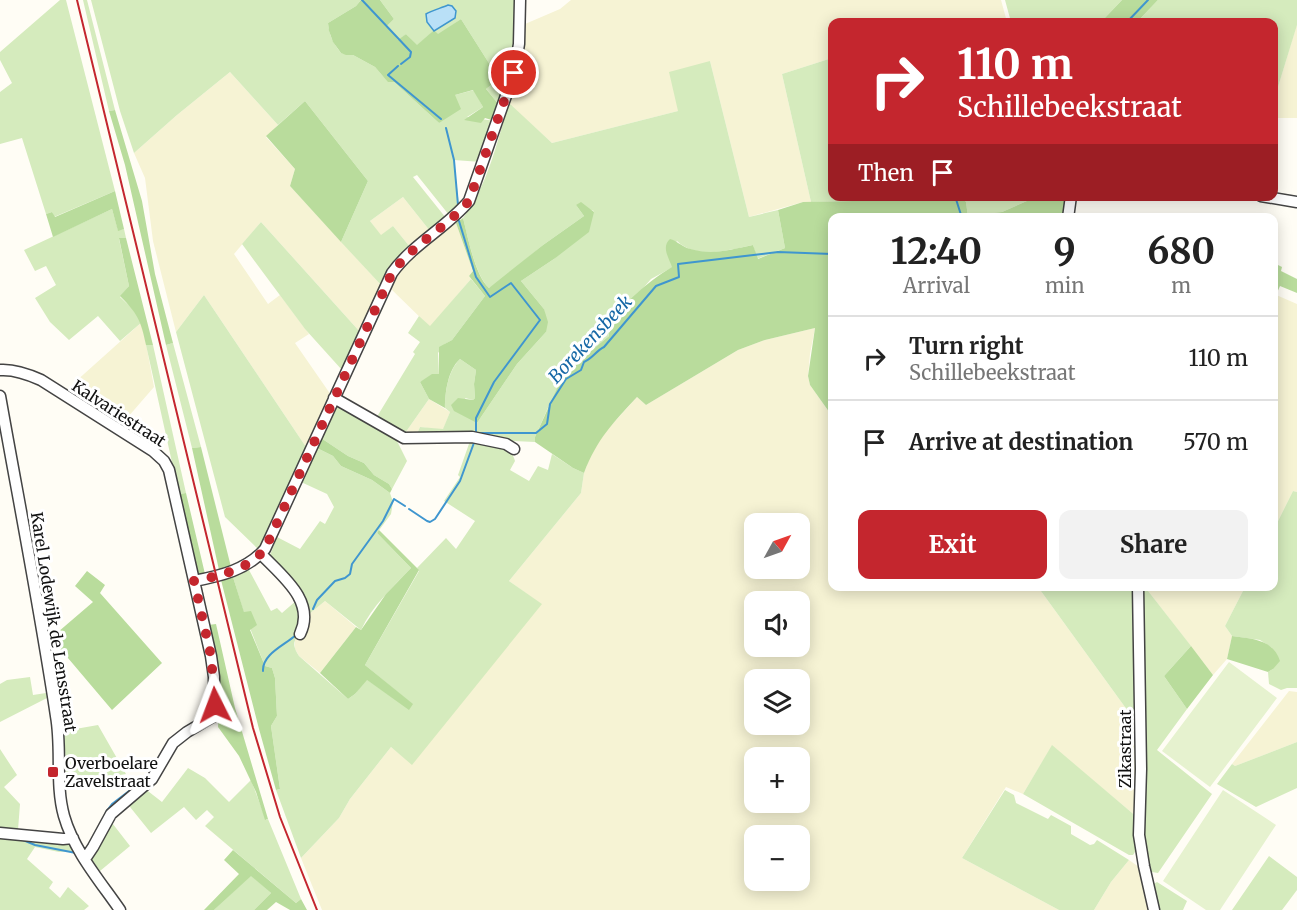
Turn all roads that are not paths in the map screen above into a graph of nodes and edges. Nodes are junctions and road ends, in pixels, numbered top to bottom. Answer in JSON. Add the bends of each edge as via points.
{"nodes":[{"id":1,"x":520,"y":0,"type":"edge"},
{"id":2,"x":1278,"y":199,"type":"edge"},
{"id":3,"x":1297,"y":202,"type":"edge"},
{"id":4,"x":0,"y":370,"type":"edge"},
{"id":5,"x":0,"y":396,"type":"edge"},
{"id":6,"x":334,"y":398,"type":"junction"},
{"id":7,"x":514,"y":449,"type":"dead end"},
{"id":8,"x":261,"y":554,"type":"junction"},
{"id":9,"x":194,"y":581,"type":"junction"},
{"id":10,"x":1138,"y":591,"type":"edge"},
{"id":11,"x":300,"y":634,"type":"dead end"},
{"id":12,"x":0,"y":833,"type":"edge"},
{"id":13,"x":73,"y":838,"type":"junction"},
{"id":14,"x":82,"y":854,"type":"junction"},
{"id":15,"x":120,"y":910,"type":"edge"},
{"id":16,"x":1154,"y":910,"type":"edge"}],
"edges":[{"from":1,"to":6,"type":"street","via":[[514,73],[469,201],[392,273]]},
{"from":2,"to":3,"type":"street"},
{"from":4,"to":9,"type":"street","name":"Kalvariestraat","via":[[28,374],[55,388],[164,461]]},
{"from":5,"to":13,"type":"street","name":"Karel Lodewijk de Lensstraat","via":[[57,719],[62,805]]},
{"from":6,"to":7,"type":"street","via":[[404,438],[472,437]]},
{"from":6,"to":8,"type":"street"},
{"from":8,"to":9,"type":"street","via":[[235,570]]},
{"from":8,"to":11,"type":"street","via":[[300,597],[305,612]]},
{"from":9,"to":14,"type":"street","name":"Kalvariestraat","via":[[211,656],[214,716],[173,743],[152,779],[111,814],[93,847]]},
{"from":10,"to":16,"type":"street","name":"Zikastraat","via":[[1139,835]]},
{"from":12,"to":13,"type":"street"},
{"from":13,"to":14,"type":"street","name":"Karel Lodewijk de Lensstraat"},
{"from":14,"to":15,"type":"street","name":"Karel Lodewijk de Lensstraat"}]}
